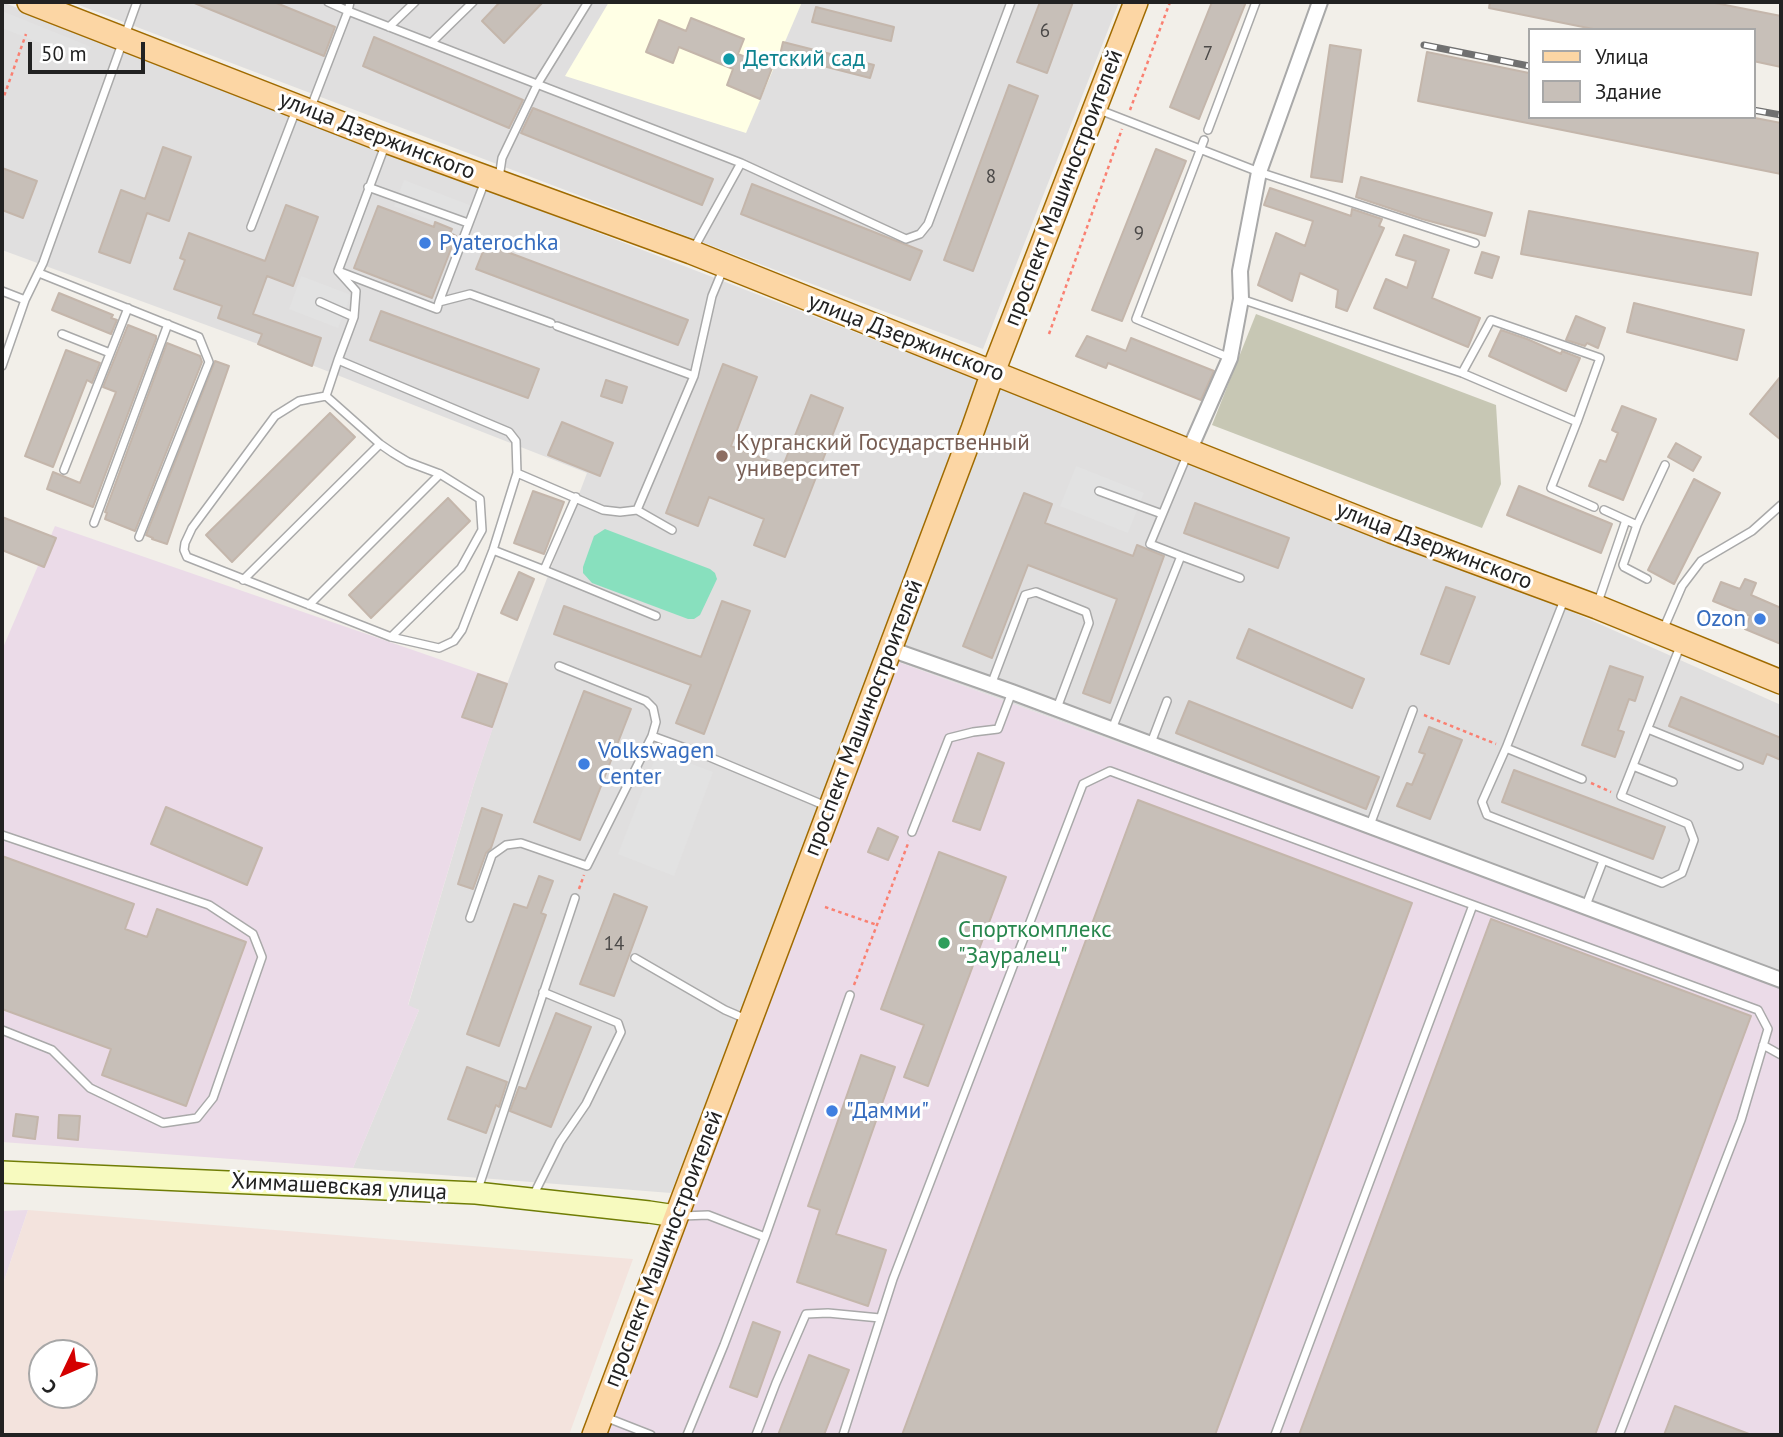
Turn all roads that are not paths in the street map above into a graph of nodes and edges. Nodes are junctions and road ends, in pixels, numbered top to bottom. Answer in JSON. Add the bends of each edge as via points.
{"nodes":[{"id":1,"x":29,"y":2,"type":"edge"},
{"id":2,"x":137,"y":2,"type":"edge"},
{"id":3,"x":328,"y":2,"type":"edge"},
{"id":4,"x":350,"y":2,"type":"edge"},
{"id":5,"x":415,"y":2,"type":"edge"},
{"id":6,"x":473,"y":2,"type":"edge"},
{"id":7,"x":588,"y":2,"type":"edge"},
{"id":8,"x":1011,"y":2,"type":"edge"},
{"id":9,"x":1136,"y":2,"type":"edge"},
{"id":10,"x":1256,"y":2,"type":"edge"},
{"id":11,"x":1320,"y":2,"type":"edge"},
{"id":12,"x":348,"y":11,"type":"junction"},
{"id":13,"x":389,"y":27,"type":"junction"},
{"id":14,"x":124,"y":40,"type":"junction"},
{"id":15,"x":431,"y":43,"type":"junction"},
{"id":16,"x":538,"y":83,"type":"junction"},
{"id":17,"x":1095,"y":108,"type":"junction"},
{"id":18,"x":304,"y":109,"type":"junction"},
{"id":19,"x":1208,"y":130,"type":"dead end"},
{"id":20,"x":1204,"y":140,"type":"dead end"},
{"id":21,"x":386,"y":141,"type":"junction"},
{"id":22,"x":1200,"y":149,"type":"junction"},
{"id":23,"x":741,"y":163,"type":"junction"},
{"id":24,"x":1259,"y":172,"type":"junction"},
{"id":25,"x":492,"y":179,"type":"junction"},
{"id":26,"x":368,"y":187,"type":"junction"},
{"id":27,"x":468,"y":223,"type":"junction"},
{"id":28,"x":251,"y":227,"type":"dead end"},
{"id":29,"x":1475,"y":243,"type":"dead end"},
{"id":30,"x":691,"y":252,"type":"junction"},
{"id":31,"x":724,"y":266,"type":"junction"},
{"id":32,"x":338,"y":271,"type":"junction"},
{"id":33,"x":39,"y":273,"type":"junction"},
{"id":34,"x":2,"y":291,"type":"edge"},
{"id":35,"x":1241,"y":299,"type":"junction"},
{"id":36,"x":25,"y":300,"type":"junction"},
{"id":37,"x":320,"y":302,"type":"dead end"},
{"id":38,"x":439,"y":302,"type":"junction"},
{"id":39,"x":128,"y":308,"type":"junction"},
{"id":40,"x":354,"y":317,"type":"junction"},
{"id":41,"x":168,"y":324,"type":"junction"},
{"id":42,"x":62,"y":334,"type":"dead end"},
{"id":43,"x":110,"y":353,"type":"junction"},
{"id":44,"x":1230,"y":358,"type":"junction"},
{"id":45,"x":338,"y":360,"type":"junction"},
{"id":46,"x":2,"y":366,"type":"edge"},
{"id":47,"x":993,"y":372,"type":"junction"},
{"id":48,"x":1462,"y":373,"type":"junction"},
{"id":49,"x":694,"y":376,"type":"junction"},
{"id":50,"x":326,"y":396,"type":"junction"},
{"id":51,"x":1577,"y":422,"type":"junction"},
{"id":52,"x":380,"y":444,"type":"junction"},
{"id":53,"x":1189,"y":451,"type":"junction"},
{"id":54,"x":1665,"y":465,"type":"dead end"},
{"id":55,"x":64,"y":470,"type":"dead end"},
{"id":56,"x":517,"y":473,"type":"junction"},
{"id":57,"x":440,"y":474,"type":"junction"},
{"id":58,"x":1100,"y":491,"type":"dead end"},
{"id":59,"x":576,"y":497,"type":"junction"},
{"id":60,"x":1781,"y":505,"type":"edge"},
{"id":61,"x":1594,"y":506,"type":"dead end"},
{"id":62,"x":637,"y":510,"type":"junction"},
{"id":63,"x":1604,"y":510,"type":"dead end"},
{"id":64,"x":1163,"y":514,"type":"junction"},
{"id":65,"x":1626,"y":520,"type":"junction"},
{"id":66,"x":94,"y":523,"type":"dead end"},
{"id":67,"x":1637,"y":525,"type":"junction"},
{"id":68,"x":672,"y":530,"type":"dead end"},
{"id":69,"x":139,"y":537,"type":"dead end"},
{"id":70,"x":493,"y":550,"type":"junction"},
{"id":71,"x":1181,"y":556,"type":"junction"},
{"id":72,"x":544,"y":570,"type":"junction"},
{"id":73,"x":1240,"y":578,"type":"dead end"},
{"id":74,"x":1647,"y":579,"type":"dead end"},
{"id":75,"x":243,"y":580,"type":"junction"},
{"id":76,"x":1566,"y":596,"type":"junction"},
{"id":77,"x":309,"y":605,"type":"junction"},
{"id":78,"x":1597,"y":607,"type":"junction"},
{"id":79,"x":656,"y":616,"type":"dead end"},
{"id":80,"x":391,"y":637,"type":"junction"},
{"id":81,"x":1672,"y":637,"type":"junction"},
{"id":82,"x":890,"y":649,"type":"junction"},
{"id":83,"x":559,"y":666,"type":"dead end"},
{"id":84,"x":1781,"y":682,"type":"edge"},
{"id":85,"x":991,"y":685,"type":"junction"},
{"id":86,"x":1012,"y":692,"type":"junction"},
{"id":87,"x":1167,"y":701,"type":"dead end"},
{"id":88,"x":1056,"y":709,"type":"junction"},
{"id":89,"x":1412,"y":710,"type":"road end"},
{"id":90,"x":1647,"y":729,"type":"junction"},
{"id":91,"x":1112,"y":730,"type":"junction"},
{"id":92,"x":652,"y":736,"type":"junction"},
{"id":93,"x":1151,"y":744,"type":"junction"},
{"id":94,"x":1506,"y":748,"type":"junction"},
{"id":95,"x":1739,"y":765,"type":"dead end"},
{"id":96,"x":1633,"y":766,"type":"junction"},
{"id":97,"x":1582,"y":779,"type":"road end"},
{"id":98,"x":1673,"y":782,"type":"dead end"},
{"id":99,"x":830,"y":808,"type":"junction"},
{"id":100,"x":1370,"y":825,"type":"junction"},
{"id":101,"x":912,"y":832,"type":"road end"},
{"id":102,"x":2,"y":835,"type":"edge"},
{"id":103,"x":1603,"y":861,"type":"junction"},
{"id":104,"x":575,"y":898,"type":"road end"},
{"id":105,"x":1473,"y":905,"type":"junction"},
{"id":106,"x":1585,"y":908,"type":"junction"},
{"id":107,"x":470,"y":918,"type":"dead end"},
{"id":108,"x":635,"y":958,"type":"dead end"},
{"id":109,"x":1781,"y":981,"type":"edge"},
{"id":110,"x":543,"y":992,"type":"junction"},
{"id":111,"x":850,"y":995,"type":"road end"},
{"id":112,"x":750,"y":1020,"type":"junction"},
{"id":113,"x":2,"y":1030,"type":"edge"},
{"id":114,"x":1763,"y":1045,"type":"junction"},
{"id":115,"x":1781,"y":1055,"type":"edge"},
{"id":116,"x":2,"y":1172,"type":"edge"},
{"id":117,"x":476,"y":1193,"type":"junction"},
{"id":118,"x":531,"y":1200,"type":"junction"},
{"id":119,"x":676,"y":1216,"type":"junction"},
{"id":120,"x":765,"y":1237,"type":"junction"},
{"id":121,"x":880,"y":1318,"type":"junction"},
{"id":122,"x":598,"y":1425,"type":"edge"},
{"id":123,"x":651,"y":1435,"type":"edge"},
{"id":124,"x":687,"y":1435,"type":"edge"},
{"id":125,"x":756,"y":1435,"type":"edge"},
{"id":126,"x":842,"y":1435,"type":"edge"},
{"id":127,"x":1275,"y":1435,"type":"edge"},
{"id":128,"x":1619,"y":1435,"type":"edge"}],
"edges":[{"from":1,"to":14,"type":"main road","name":"улица Дзержинского"},
{"from":2,"to":14,"type":"lane"},
{"from":3,"to":12,"type":"lane"},
{"from":4,"to":12,"type":"lane"},
{"from":5,"to":13,"type":"lane"},
{"from":6,"to":15,"type":"lane"},
{"from":7,"to":16,"type":"lane"},
{"from":8,"to":23,"type":"lane","via":[[928,224],[920,234],[906,239]]},
{"from":9,"to":17,"type":"main road","name":"проспект Машиностроителей"},
{"from":10,"to":19,"type":"lane"},
{"from":11,"to":24,"type":"street"},
{"from":12,"to":13,"type":"lane"},
{"from":12,"to":18,"type":"lane"},
{"from":13,"to":15,"type":"lane"},
{"from":14,"to":18,"type":"main road","name":"улица Дзержинского"},
{"from":14,"to":33,"type":"lane"},
{"from":15,"to":16,"type":"lane"},
{"from":16,"to":23,"type":"lane"},
{"from":16,"to":25,"type":"lane"},
{"from":17,"to":22,"type":"lane"},
{"from":17,"to":47,"type":"main road","name":"проспект Машиностроителей"},
{"from":18,"to":21,"type":"main road","name":"улица Дзержинского"},
{"from":18,"to":28,"type":"lane"},
{"from":20,"to":22,"type":"lane"},
{"from":21,"to":25,"type":"main road","name":"улица Дзержинского"},
{"from":21,"to":26,"type":"lane"},
{"from":22,"to":24,"type":"lane"},
{"from":22,"to":44,"type":"lane","via":[[1136,319]]},
{"from":23,"to":30,"type":"lane"},
{"from":24,"to":29,"type":"lane"},
{"from":24,"to":35,"type":"street","via":[[1240,271]]},
{"from":25,"to":27,"type":"lane"},
{"from":25,"to":30,"type":"main road","name":"улица Дзержинского"},
{"from":26,"to":27,"type":"lane"},
{"from":26,"to":32,"type":"lane"},
{"from":27,"to":38,"type":"lane"},
{"from":30,"to":31,"type":"main road","name":"улица Дзержинского"},
{"from":31,"to":47,"type":"main road","name":"улица Дзержинского"},
{"from":31,"to":49,"type":"lane","via":[[712,296]]},
{"from":32,"to":38,"type":"lane","via":[[436,309]]},
{"from":32,"to":40,"type":"lane","via":[[356,291]]},
{"from":33,"to":36,"type":"lane"},
{"from":33,"to":39,"type":"lane"},
{"from":34,"to":36,"type":"lane"},
{"from":35,"to":44,"type":"street"},
{"from":35,"to":48,"type":"lane"},
{"from":36,"to":46,"type":"lane"},
{"from":37,"to":40,"type":"lane"},
{"from":38,"to":49,"type":"lane","via":[[470,294]]},
{"from":39,"to":41,"type":"lane"},
{"from":39,"to":43,"type":"lane"},
{"from":40,"to":45,"type":"lane"},
{"from":41,"to":66,"type":"lane"},
{"from":41,"to":69,"type":"lane","via":[[200,337],[209,362]]},
{"from":42,"to":43,"type":"lane"},
{"from":43,"to":55,"type":"lane"},
{"from":44,"to":53,"type":"street"},
{"from":45,"to":50,"type":"lane"},
{"from":45,"to":56,"type":"lane","via":[[509,432],[516,441]]},
{"from":47,"to":53,"type":"main road","name":"улица Дзержинского"},
{"from":47,"to":82,"type":"main road","name":"проспект Машиностроителей"},
{"from":48,"to":51,"type":"lane"},
{"from":48,"to":51,"type":"lane","via":[[1491,320],[1600,358]]},
{"from":49,"to":62,"type":"lane"},
{"from":50,"to":52,"type":"lane"},
{"from":50,"to":75,"type":"lane","via":[[299,401],[275,416],[188,535],[187,557]]},
{"from":51,"to":61,"type":"lane","via":[[1551,488]]},
{"from":52,"to":57,"type":"lane","via":[[408,462]]},
{"from":52,"to":75,"type":"lane"},
{"from":53,"to":64,"type":"lane"},
{"from":53,"to":76,"type":"main road","name":"улица Дзержинского"},
{"from":54,"to":67,"type":"lane"},
{"from":56,"to":59,"type":"lane"},
{"from":56,"to":70,"type":"lane"},
{"from":57,"to":77,"type":"lane"},
{"from":57,"to":80,"type":"lane","via":[[480,499],[482,530],[461,568]]},
{"from":58,"to":64,"type":"lane"},
{"from":59,"to":62,"type":"lane","via":[[603,510]]},
{"from":59,"to":72,"type":"lane"},
{"from":60,"to":81,"type":"lane","via":[[1752,531],[1701,562],[1682,586]]},
{"from":62,"to":68,"type":"lane"},
{"from":63,"to":65,"type":"lane"},
{"from":64,"to":71,"type":"lane","via":[[1150,544]]},
{"from":65,"to":67,"type":"lane"},
{"from":65,"to":78,"type":"lane"},
{"from":67,"to":74,"type":"lane","via":[[1623,565]]},
{"from":70,"to":72,"type":"lane"},
{"from":70,"to":80,"type":"lane","via":[[454,641],[439,648]]},
{"from":71,"to":73,"type":"lane"},
{"from":71,"to":91,"type":"lane"},
{"from":72,"to":79,"type":"lane"},
{"from":75,"to":77,"type":"lane"},
{"from":76,"to":78,"type":"main road","name":"улица Дзержинского"},
{"from":76,"to":94,"type":"lane"},
{"from":77,"to":80,"type":"lane"},
{"from":78,"to":81,"type":"main road","name":"улица Дзержинского"},
{"from":81,"to":84,"type":"main road","name":"улица Дзержинского"},
{"from":81,"to":90,"type":"lane"},
{"from":82,"to":85,"type":"street"},
{"from":82,"to":99,"type":"main road","name":"проспект Машиностроителей"},
{"from":83,"to":92,"type":"lane","via":[[646,701],[656,722]]},
{"from":85,"to":86,"type":"street"},
{"from":85,"to":88,"type":"lane","via":[[1025,595],[1036,592],[1086,612],[1089,623]]},
{"from":86,"to":88,"type":"street"},
{"from":86,"to":101,"type":"lane","via":[[998,729],[949,738]]},
{"from":87,"to":93,"type":"lane"},
{"from":88,"to":91,"type":"street"},
{"from":89,"to":100,"type":"lane"},
{"from":90,"to":95,"type":"lane"},
{"from":90,"to":96,"type":"lane"},
{"from":91,"to":93,"type":"street"},
{"from":92,"to":99,"type":"lane"},
{"from":92,"to":107,"type":"lane","via":[[587,866],[521,843],[506,845],[492,855]]},
{"from":93,"to":100,"type":"street"},
{"from":94,"to":97,"type":"lane"},
{"from":94,"to":103,"type":"lane","via":[[1482,802],[1487,815]]},
{"from":96,"to":98,"type":"lane"},
{"from":96,"to":103,"type":"lane","via":[[1621,796],[1688,824],[1694,841],[1682,873],[1662,883]]},
{"from":99,"to":112,"type":"main road","name":"проспект Машиностроителей"},
{"from":100,"to":106,"type":"street"},
{"from":102,"to":113,"type":"lane","via":[[209,905],[253,934],[262,957],[213,1098],[197,1118],[163,1122],[90,1088],[52,1051]]},
{"from":103,"to":106,"type":"lane"},
{"from":104,"to":110,"type":"lane"},
{"from":105,"to":114,"type":"lane","via":[[1758,1010],[1768,1029]]},
{"from":105,"to":121,"type":"lane","via":[[1110,771],[1083,784]]},
{"from":105,"to":127,"type":"lane"},
{"from":106,"to":109,"type":"street"},
{"from":108,"to":112,"type":"lane"},
{"from":110,"to":117,"type":"lane"},
{"from":110,"to":118,"type":"lane","via":[[618,1023],[621,1032]]},
{"from":111,"to":120,"type":"lane"},
{"from":112,"to":119,"type":"main road","name":"проспект Машиностроителей"},
{"from":114,"to":115,"type":"lane"},
{"from":114,"to":128,"type":"lane","via":[[1741,1120]]},
{"from":116,"to":117,"type":"street","name":"Химмашевская улица"},
{"from":117,"to":118,"type":"street","name":"Химмашевская улица"},
{"from":118,"to":119,"type":"street","name":"Химмашевская улица"},
{"from":119,"to":120,"type":"lane","via":[[708,1215]]},
{"from":119,"to":122,"type":"main road","name":"проспект Машиностроителей"},
{"from":120,"to":124,"type":"lane"},
{"from":121,"to":125,"type":"lane","via":[[806,1314]]},
{"from":121,"to":126,"type":"lane"},
{"from":122,"to":123,"type":"lane"}]}
